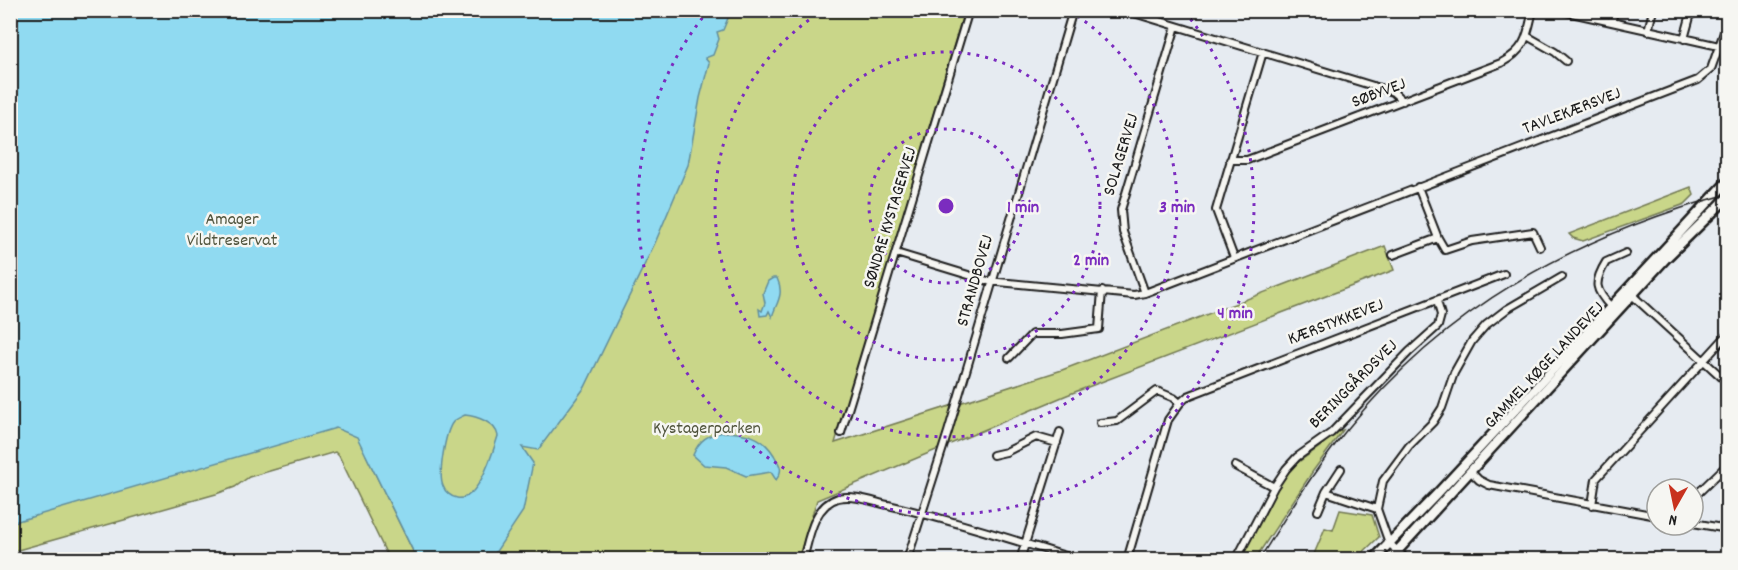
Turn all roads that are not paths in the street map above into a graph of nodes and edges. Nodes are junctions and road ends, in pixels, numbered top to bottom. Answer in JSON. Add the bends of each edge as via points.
{"nodes":[{"id":1,"x":969,"y":10,"type":"edge"},
{"id":2,"x":1073,"y":10,"type":"edge"},
{"id":3,"x":1124,"y":10,"type":"edge"},
{"id":4,"x":1533,"y":10,"type":"edge"},
{"id":5,"x":1558,"y":10,"type":"edge"},
{"id":6,"x":1615,"y":10,"type":"edge"},
{"id":7,"x":1653,"y":10,"type":"edge"},
{"id":8,"x":1692,"y":10,"type":"edge"},
{"id":9,"x":1576,"y":12,"type":"edge"},
{"id":10,"x":1728,"y":21,"type":"edge"},
{"id":11,"x":1611,"y":22,"type":"junction"},
{"id":12,"x":1176,"y":26,"type":"junction"},
{"id":13,"x":1648,"y":31,"type":"junction"},
{"id":14,"x":1527,"y":36,"type":"junction"},
{"id":15,"x":1684,"y":39,"type":"junction"},
{"id":16,"x":1720,"y":47,"type":"junction"},
{"id":17,"x":1728,"y":48,"type":"edge"},
{"id":18,"x":1263,"y":52,"type":"junction"},
{"id":19,"x":1566,"y":61,"type":"dead end"},
{"id":20,"x":1403,"y":101,"type":"junction"},
{"id":21,"x":1230,"y":160,"type":"junction"},
{"id":22,"x":1728,"y":181,"type":"edge"},
{"id":23,"x":1418,"y":187,"type":"junction"},
{"id":24,"x":1728,"y":197,"type":"edge"},
{"id":25,"x":1438,"y":238,"type":"junction"},
{"id":26,"x":1540,"y":247,"type":"dead end"},
{"id":27,"x":896,"y":253,"type":"junction"},
{"id":28,"x":1626,"y":253,"type":"dead end"},
{"id":29,"x":1393,"y":255,"type":"dead end"},
{"id":30,"x":1234,"y":258,"type":"junction"},
{"id":31,"x":1504,"y":274,"type":"dead end"},
{"id":32,"x":1562,"y":277,"type":"dead end"},
{"id":33,"x":991,"y":282,"type":"junction"},
{"id":34,"x":1102,"y":291,"type":"junction"},
{"id":35,"x":1145,"y":293,"type":"junction"},
{"id":36,"x":1632,"y":295,"type":"junction"},
{"id":37,"x":1437,"y":301,"type":"junction"},
{"id":38,"x":1611,"y":307,"type":"junction"},
{"id":39,"x":1728,"y":334,"type":"edge"},
{"id":40,"x":1009,"y":358,"type":"dead end"},
{"id":41,"x":1703,"y":361,"type":"junction"},
{"id":42,"x":1728,"y":383,"type":"edge"},
{"id":43,"x":1180,"y":403,"type":"junction"},
{"id":44,"x":1100,"y":423,"type":"dead end"},
{"id":45,"x":1060,"y":432,"type":"dead end"},
{"id":46,"x":841,"y":433,"type":"dead end"},
{"id":47,"x":1057,"y":443,"type":"junction"},
{"id":48,"x":993,"y":455,"type":"dead end"},
{"id":49,"x":1728,"y":464,"type":"edge"},
{"id":50,"x":1235,"y":466,"type":"dead end"},
{"id":51,"x":1341,"y":469,"type":"dead end"},
{"id":52,"x":1470,"y":471,"type":"junction"},
{"id":53,"x":1705,"y":486,"type":"edge"},
{"id":54,"x":1274,"y":487,"type":"junction"},
{"id":55,"x":1326,"y":492,"type":"junction"},
{"id":56,"x":1592,"y":505,"type":"junction"},
{"id":57,"x":1377,"y":509,"type":"junction"},
{"id":58,"x":1318,"y":511,"type":"dead end"},
{"id":59,"x":921,"y":513,"type":"junction"},
{"id":60,"x":1645,"y":514,"type":"edge"},
{"id":61,"x":1705,"y":525,"type":"edge"},
{"id":62,"x":1728,"y":529,"type":"edge"},
{"id":63,"x":1389,"y":543,"type":"junction"},
{"id":64,"x":1026,"y":544,"type":"junction"},
{"id":65,"x":1396,"y":551,"type":"junction"},
{"id":66,"x":803,"y":560,"type":"edge"},
{"id":67,"x":907,"y":560,"type":"edge"},
{"id":68,"x":1020,"y":560,"type":"edge"},
{"id":69,"x":1079,"y":560,"type":"edge"},
{"id":70,"x":1127,"y":560,"type":"edge"},
{"id":71,"x":1236,"y":560,"type":"edge"},
{"id":72,"x":1373,"y":560,"type":"edge"},
{"id":73,"x":1389,"y":560,"type":"edge"},
{"id":74,"x":1407,"y":560,"type":"edge"}],
"edges":[{"from":1,"to":27,"type":"street","name":"SØNDRE KYSTAGERVEJ"},
{"from":2,"to":33,"type":"street","name":"STRANDBOVEJ"},
{"from":3,"to":12,"type":"street"},
{"from":4,"to":14,"type":"street","name":"SØBYVEJ"},
{"from":5,"to":9,"type":"street"},
{"from":6,"to":11,"type":"street"},
{"from":7,"to":13,"type":"street"},
{"from":8,"to":15,"type":"street"},
{"from":9,"to":11,"type":"street"},
{"from":10,"to":16,"type":"street","name":"TAVLEKÆRSVEJ"},
{"from":11,"to":13,"type":"street"},
{"from":12,"to":18,"type":"street"},
{"from":12,"to":35,"type":"street","name":"SOLAGERVEJ","via":[[1121,210],[1123,232]]},
{"from":13,"to":15,"type":"street"},
{"from":14,"to":19,"type":"street"},
{"from":14,"to":20,"type":"street","name":"SØBYVEJ","via":[[1521,48],[1501,63]]},
{"from":15,"to":16,"type":"street"},
{"from":16,"to":17,"type":"street"},
{"from":16,"to":23,"type":"street","name":"TAVLEKÆRSVEJ","via":[[1711,69],[1698,80]]},
{"from":18,"to":20,"type":"street","via":[[1393,92]]},
{"from":18,"to":21,"type":"street"},
{"from":20,"to":21,"type":"street","name":"SØBYVEJ","via":[[1247,160]]},
{"from":21,"to":30,"type":"street","via":[[1216,210]]},
{"from":22,"to":38,"type":"main road","name":"GAMMEL KØGE LANDEVEJ"},
{"from":23,"to":25,"type":"street"},
{"from":23,"to":30,"type":"street","name":"TAVLEKÆRSVEJ"},
{"from":24,"to":36,"type":"main road","name":"GAMMEL KØGE LANDEVEJ"},
{"from":25,"to":26,"type":"street","via":[[1445,250],[1472,241],[1533,232]]},
{"from":25,"to":29,"type":"street"},
{"from":27,"to":33,"type":"street","name":"TAVLEKÆRSVEJ"},
{"from":27,"to":46,"type":"street","name":"SØNDRE KYSTAGERVEJ"},
{"from":28,"to":38,"type":"street","name":"GAMMEL KØGE LANDEVEJ","via":[[1606,262],[1597,285],[1599,294]]},
{"from":30,"to":35,"type":"street","name":"TAVLEKÆRSVEJ"},
{"from":31,"to":37,"type":"street","name":"KÆRSTYKKEVEJ"},
{"from":32,"to":57,"type":"street","via":[[1507,309],[1472,340],[1454,373],[1442,408],[1383,481]]},
{"from":33,"to":34,"type":"street","name":"TAVLEKÆRSVEJ"},
{"from":33,"to":59,"type":"street","name":"STRANDBOVEJ"},
{"from":34,"to":35,"type":"street","name":"TAVLEKÆRSVEJ"},
{"from":34,"to":40,"type":"street","via":[[1099,329],[1032,334]]},
{"from":36,"to":41,"type":"street"},
{"from":36,"to":52,"type":"main road","name":"GAMMEL KØGE LANDEVEJ"},
{"from":37,"to":43,"type":"street","name":"KÆRSTYKKEVEJ","via":[[1188,396]]},
{"from":37,"to":54,"type":"street","name":"BERINGGÅRDSVEJ","via":[[1442,315],[1438,326],[1331,433],[1297,457]]},
{"from":38,"to":63,"type":"main road","name":"GAMMEL KØGE LANDEVEJ"},
{"from":39,"to":41,"type":"street"},
{"from":41,"to":42,"type":"street"},
{"from":41,"to":56,"type":"street","via":[[1596,479]]},
{"from":43,"to":44,"type":"street","via":[[1157,391],[1117,421]]},
{"from":43,"to":70,"type":"street","via":[[1168,420]]},
{"from":45,"to":47,"type":"street"},
{"from":47,"to":48,"type":"street","via":[[1036,437]]},
{"from":47,"to":64,"type":"street"},
{"from":49,"to":53,"type":"street"},
{"from":50,"to":54,"type":"street"},
{"from":51,"to":55,"type":"street"},
{"from":52,"to":56,"type":"street","via":[[1489,485]]},
{"from":52,"to":65,"type":"main road","name":"GAMMEL KØGE LANDEVEJ"},
{"from":54,"to":71,"type":"street","name":"BERINGGÅRDSVEJ"},
{"from":55,"to":57,"type":"street"},
{"from":55,"to":58,"type":"street"},
{"from":56,"to":60,"type":"street"},
{"from":57,"to":63,"type":"street"},
{"from":59,"to":64,"type":"street"},
{"from":59,"to":66,"type":"street","via":[[856,498],[838,498],[820,511]]},
{"from":59,"to":67,"type":"street","name":"STRANDBOVEJ"},
{"from":61,"to":62,"type":"street"},
{"from":63,"to":65,"type":"street"},
{"from":63,"to":72,"type":"main road","name":"GAMMEL KØGE LANDEVEJ"},
{"from":64,"to":68,"type":"street"},
{"from":64,"to":69,"type":"street"},
{"from":65,"to":73,"type":"main road","name":"GAMMEL KØGE LANDEVEJ"},
{"from":65,"to":74,"type":"street"}]}
